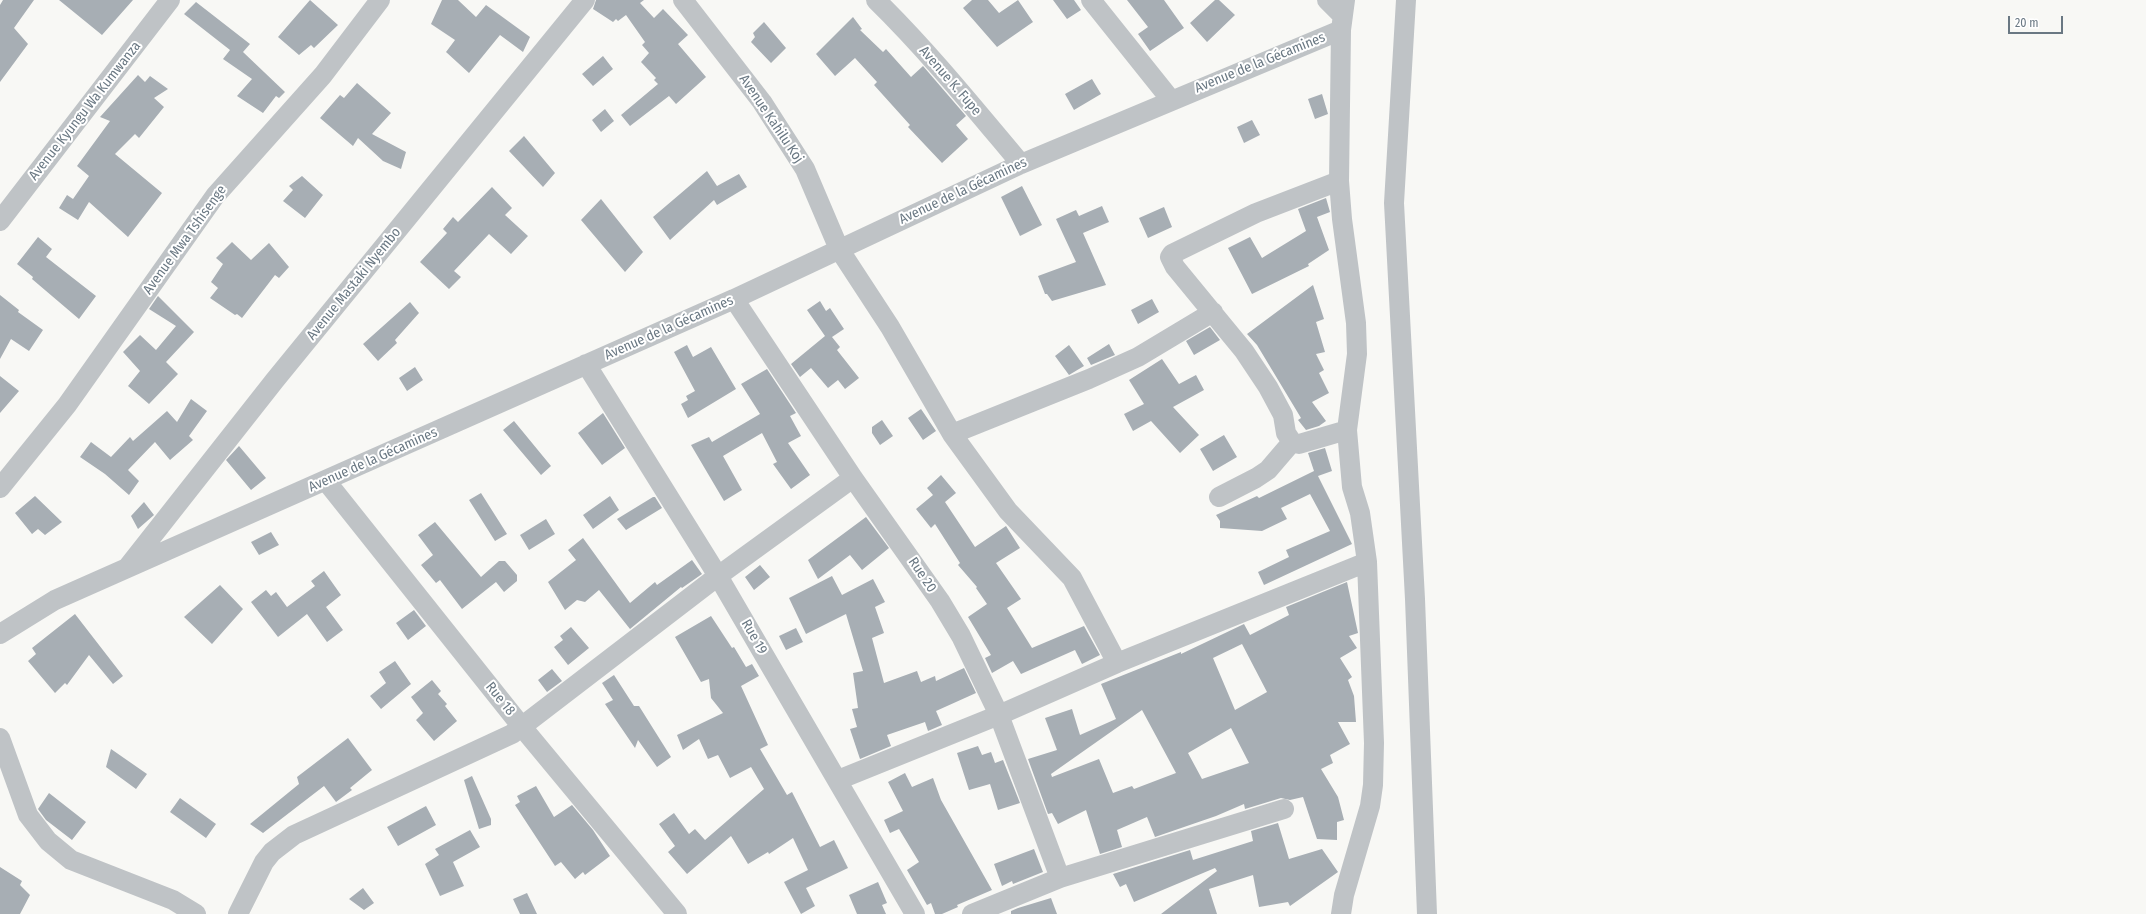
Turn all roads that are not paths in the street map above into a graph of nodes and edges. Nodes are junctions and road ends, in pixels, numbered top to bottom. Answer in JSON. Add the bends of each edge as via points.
{"nodes":[{"id":1,"x":170,"y":0,"type":"edge"},
{"id":2,"x":380,"y":0,"type":"edge"},
{"id":3,"x":586,"y":0,"type":"edge"},
{"id":4,"x":683,"y":0,"type":"edge"},
{"id":5,"x":876,"y":0,"type":"edge"},
{"id":6,"x":1091,"y":0,"type":"edge"},
{"id":7,"x":1327,"y":0,"type":"edge"},
{"id":8,"x":1406,"y":0,"type":"edge"},
{"id":9,"x":1343,"y":15,"type":"edge"},
{"id":10,"x":1171,"y":100,"type":"junction"},
{"id":11,"x":1021,"y":164,"type":"junction"},
{"id":12,"x":1339,"y":181,"type":"junction"},
{"id":13,"x":0,"y":221,"type":"edge"},
{"id":14,"x":839,"y":249,"type":"junction"},
{"id":15,"x":734,"y":299,"type":"junction"},
{"id":16,"x":1213,"y":312,"type":"junction"},
{"id":17,"x":586,"y":364,"type":"junction"},
{"id":18,"x":1347,"y":430,"type":"junction"},
{"id":19,"x":952,"y":434,"type":"junction"},
{"id":20,"x":1292,"y":442,"type":"junction"},
{"id":21,"x":853,"y":478,"type":"junction"},
{"id":22,"x":326,"y":481,"type":"junction"},
{"id":23,"x":0,"y":488,"type":"edge"},
{"id":24,"x":1219,"y":497,"type":"dead end"},
{"id":25,"x":1367,"y":562,"type":"junction"},
{"id":26,"x":125,"y":570,"type":"junction"},
{"id":27,"x":718,"y":576,"type":"junction"},
{"id":28,"x":0,"y":634,"type":"edge"},
{"id":29,"x":1117,"y":663,"type":"junction"},
{"id":30,"x":999,"y":715,"type":"junction"},
{"id":31,"x":522,"y":727,"type":"junction"},
{"id":32,"x":0,"y":738,"type":"edge"},
{"id":33,"x":838,"y":780,"type":"junction"},
{"id":34,"x":1284,"y":809,"type":"dead end"},
{"id":35,"x":1060,"y":878,"type":"junction"},
{"id":36,"x":196,"y":914,"type":"edge"},
{"id":37,"x":238,"y":914,"type":"edge"},
{"id":38,"x":677,"y":914,"type":"edge"},
{"id":39,"x":915,"y":914,"type":"edge"},
{"id":40,"x":972,"y":914,"type":"edge"},
{"id":41,"x":1341,"y":914,"type":"edge"},
{"id":42,"x":1427,"y":914,"type":"edge"}],
"edges":[{"from":1,"to":13,"type":"street","name":"Avenue Kyungu Wa Kumwanza"},
{"from":2,"to":23,"type":"street","name":"Avenue Mwa Tshisenge","via":[[323,75],[215,196],[67,405]]},
{"from":3,"to":26,"type":"street","name":"Avenue Mastaki Nyembo","via":[[274,380]]},
{"from":4,"to":14,"type":"street","name":"Avenue Kahilu Koj","via":[[729,58],[786,138],[805,169]]},
{"from":5,"to":11,"type":"street","name":"Avenue K. Fupe","via":[[963,94]]},
{"from":6,"to":10,"type":"street"},
{"from":7,"to":9,"type":"street"},
{"from":8,"to":42,"type":"street","via":[[1394,203],[1415,599]]},
{"from":9,"to":10,"type":"street","name":"Avenue de la Gécamines"},
{"from":9,"to":12,"type":"street"},
{"from":10,"to":11,"type":"street","name":"Avenue de la Gécamines"},
{"from":11,"to":14,"type":"street","name":"Avenue de la Gécamines"},
{"from":12,"to":16,"type":"street","via":[[1256,213],[1172,254],[1171,262]]},
{"from":12,"to":18,"type":"street","via":[[1356,323],[1357,354]]},
{"from":14,"to":15,"type":"street","name":"Avenue de la Gécamines"},
{"from":14,"to":19,"type":"street","name":"Avenue Kahilu Koj","via":[[890,327]]},
{"from":15,"to":17,"type":"street","name":"Avenue de la Gécamines"},
{"from":15,"to":21,"type":"street","name":"Rue 20"},
{"from":16,"to":19,"type":"street","via":[[1138,357]]},
{"from":16,"to":20,"type":"street","via":[[1268,386],[1283,415],[1286,433]]},
{"from":17,"to":22,"type":"street","name":"Avenue de la Gécamines"},
{"from":17,"to":27,"type":"street","name":"Rue 19"},
{"from":18,"to":20,"type":"street","via":[[1299,444]]},
{"from":18,"to":25,"type":"street","via":[[1352,487],[1360,513]]},
{"from":19,"to":29,"type":"street","name":"Avenue Kahilu Koj","via":[[1008,511],[1072,578]]},
{"from":20,"to":24,"type":"street","via":[[1268,470]]},
{"from":21,"to":27,"type":"street"},
{"from":21,"to":30,"type":"street","name":"Rue 20","via":[[940,601],[961,636]]},
{"from":22,"to":26,"type":"street","name":"Avenue de la Gécamines"},
{"from":22,"to":31,"type":"street","name":"Rue 18"},
{"from":25,"to":29,"type":"street"},
{"from":25,"to":41,"type":"street","via":[[1374,743],[1373,785],[1367,818],[1344,895]]},
{"from":26,"to":28,"type":"street","name":"Avenue de la Gécamines","via":[[55,600]]},
{"from":27,"to":31,"type":"street"},
{"from":27,"to":33,"type":"street","name":"Rue 19"},
{"from":29,"to":30,"type":"street"},
{"from":30,"to":33,"type":"street"},
{"from":30,"to":35,"type":"street","name":"Rue 20"},
{"from":31,"to":37,"type":"street","via":[[495,744],[294,835],[272,852],[264,862]]},
{"from":31,"to":38,"type":"street","name":"Rue 18"},
{"from":32,"to":36,"type":"street","via":[[28,815],[48,841],[71,860],[173,900]]},
{"from":33,"to":39,"type":"street","name":"Rue 19"},
{"from":34,"to":35,"type":"street"},
{"from":35,"to":40,"type":"street"}]}
